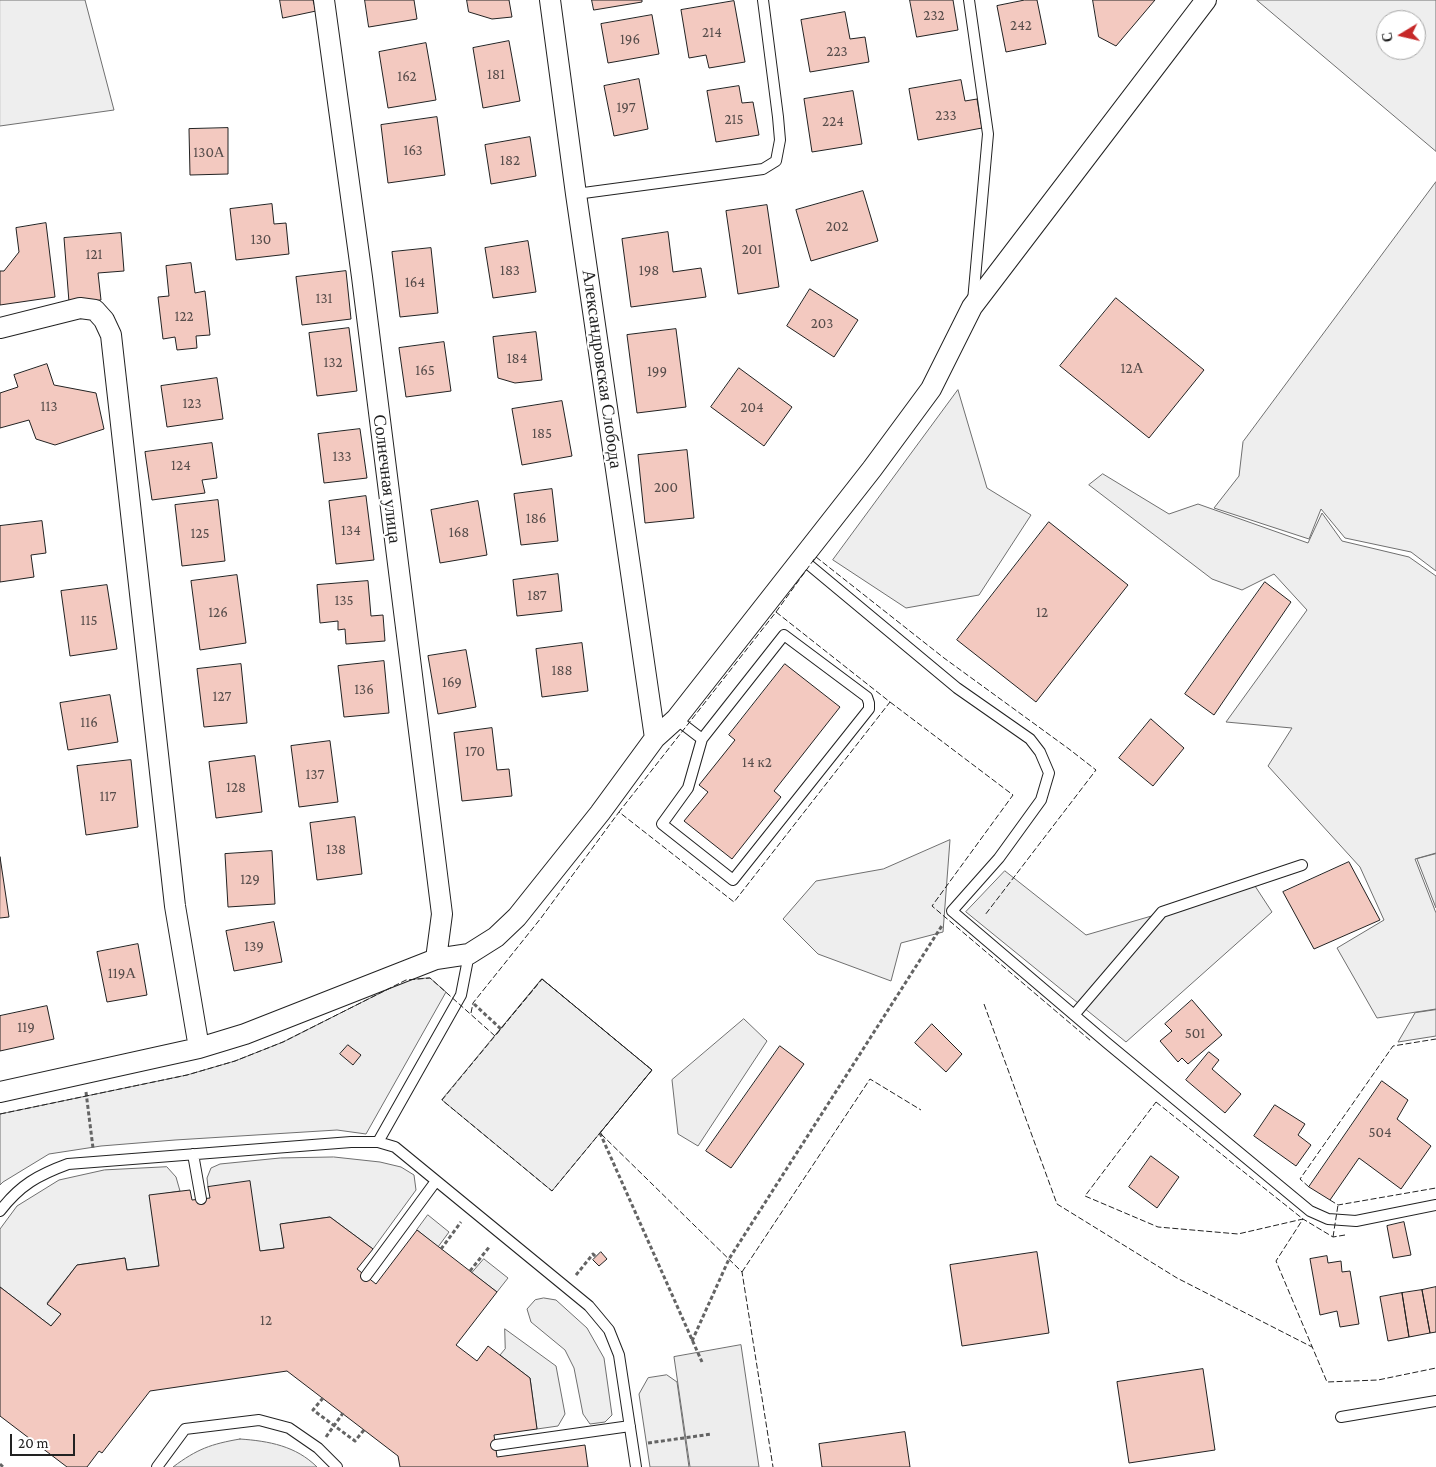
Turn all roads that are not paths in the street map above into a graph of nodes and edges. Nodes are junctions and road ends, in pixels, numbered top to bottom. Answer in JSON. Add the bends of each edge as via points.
{"nodes":[{"id":1,"x":324,"y":0,"type":"edge"},
{"id":2,"x":550,"y":0,"type":"edge"},
{"id":3,"x":763,"y":0,"type":"edge"},
{"id":4,"x":969,"y":0,"type":"edge"},
{"id":5,"x":1206,"y":0,"type":"edge"},
{"id":6,"x":576,"y":194,"type":"junction"},
{"id":7,"x":972,"y":306,"type":"junction"},
{"id":8,"x":0,"y":328,"type":"edge"},
{"id":9,"x":802,"y":559,"type":"junction"},
{"id":10,"x":676,"y":719,"type":"junction"},
{"id":11,"x":656,"y":738,"type":"junction"},
{"id":12,"x":702,"y":739,"type":"junction"},
{"id":13,"x":1302,"y":865,"type":"dead end"},
{"id":14,"x":469,"y":954,"type":"junction"},
{"id":15,"x":436,"y":959,"type":"junction"},
{"id":16,"x":1074,"y":1015,"type":"junction"},
{"id":17,"x":199,"y":1048,"type":"junction"},
{"id":18,"x":0,"y":1092,"type":"edge"},
{"id":19,"x":378,"y":1142,"type":"junction"},
{"id":20,"x":193,"y":1154,"type":"junction"},
{"id":21,"x":436,"y":1181,"type":"junction"},
{"id":22,"x":201,"y":1199,"type":"dead end"},
{"id":23,"x":1436,"y":1205,"type":"edge"},
{"id":24,"x":0,"y":1211,"type":"edge"},
{"id":25,"x":366,"y":1276,"type":"dead end"},
{"id":26,"x":1436,"y":1401,"type":"edge"},
{"id":27,"x":1341,"y":1417,"type":"dead end"},
{"id":28,"x":630,"y":1426,"type":"junction"},
{"id":29,"x":496,"y":1445,"type":"dead end"},
{"id":30,"x":157,"y":1467,"type":"edge"},
{"id":31,"x":337,"y":1467,"type":"edge"},
{"id":32,"x":636,"y":1467,"type":"edge"}],
"edges":[{"from":1,"to":15,"type":"street","name":"Солнечная улица","via":[[441,904]]},
{"from":2,"to":6,"type":"street","name":"Александровская Слобода"},
{"from":3,"to":6,"type":"lane","via":[[780,140],[776,161],[763,169]]},
{"from":4,"to":7,"type":"lane","via":[[988,134]]},
{"from":5,"to":7,"type":"street"},
{"from":6,"to":11,"type":"street","name":"Александровская Слобода"},
{"from":7,"to":9,"type":"street","via":[[931,389]]},
{"from":8,"to":17,"type":"street","via":[[80,308],[95,310],[112,335],[175,906]]},
{"from":9,"to":10,"type":"street"},
{"from":9,"to":16,"type":"lane","via":[[957,688],[1030,740],[1040,752],[1048,773],[1041,800],[999,858],[952,911]]},
{"from":10,"to":11,"type":"street"},
{"from":10,"to":12,"type":"lane"},
{"from":11,"to":14,"type":"street","via":[[517,917],[496,937]]},
{"from":12,"to":12,"type":"lane","via":[[688,788],[662,824],[733,880],[868,709],[869,703],[867,697],[784,635]]},
{"from":13,"to":16,"type":"lane","via":[[1162,912]]},
{"from":14,"to":15,"type":"street"},
{"from":14,"to":19,"type":"lane","via":[[461,995]]},
{"from":15,"to":17,"type":"street","via":[[246,1034]]},
{"from":16,"to":23,"type":"lane","via":[[1310,1211],[1328,1219],[1356,1221]]},
{"from":17,"to":18,"type":"street"},
{"from":19,"to":20,"type":"lane"},
{"from":19,"to":21,"type":"lane","via":[[395,1147]]},
{"from":20,"to":22,"type":"lane"},
{"from":20,"to":24,"type":"lane","via":[[68,1164],[43,1173],[20,1188]]},
{"from":21,"to":25,"type":"lane"},
{"from":21,"to":28,"type":"lane","via":[[589,1306],[609,1330],[618,1355]]},
{"from":26,"to":27,"type":"lane"},
{"from":28,"to":29,"type":"lane"},
{"from":28,"to":32,"type":"lane"},
{"from":30,"to":31,"type":"lane","via":[[185,1429],[259,1420],[289,1428],[318,1448]]}]}
